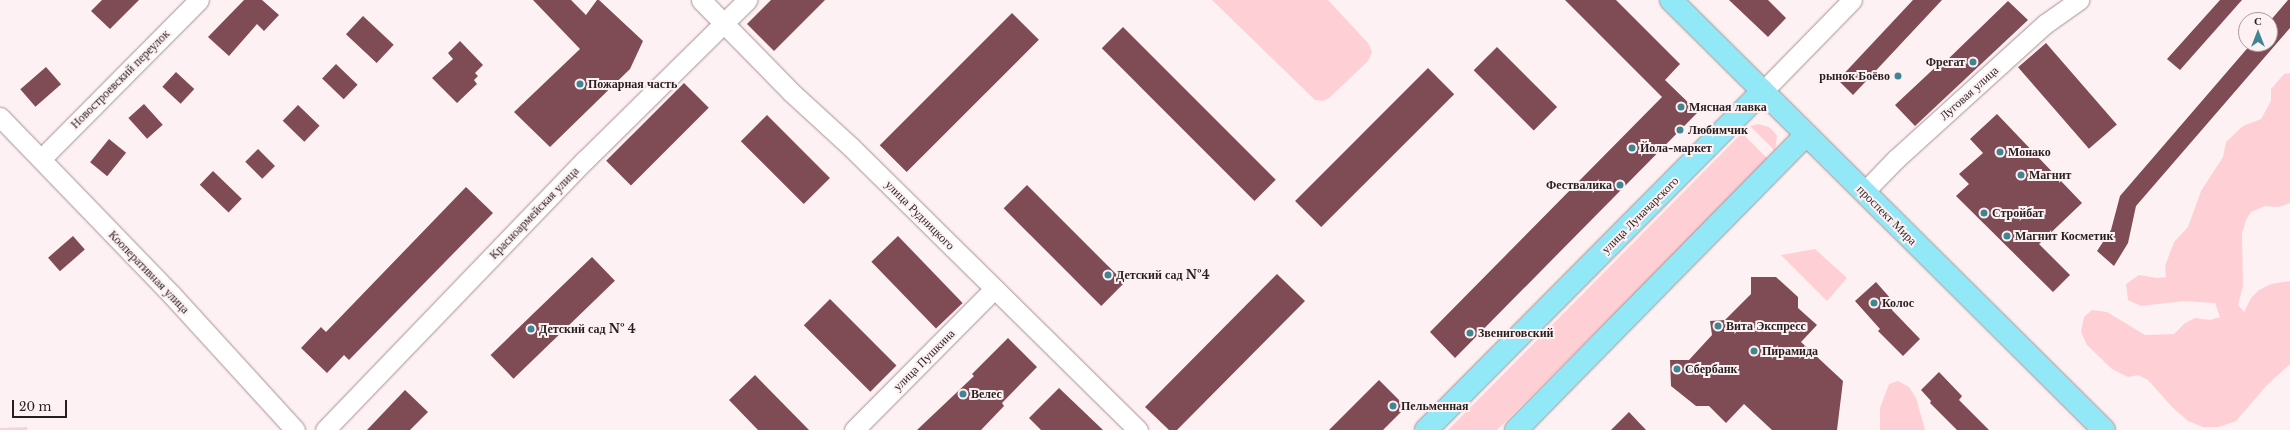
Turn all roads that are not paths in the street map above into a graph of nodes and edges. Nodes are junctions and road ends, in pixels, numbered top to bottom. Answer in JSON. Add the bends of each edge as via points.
{"nodes":[{"id":1,"x":199,"y":0,"type":"edge"},
{"id":2,"x":701,"y":0,"type":"edge"},
{"id":3,"x":747,"y":0,"type":"edge"},
{"id":4,"x":1671,"y":0,"type":"edge"},
{"id":5,"x":1852,"y":0,"type":"edge"},
{"id":6,"x":2079,"y":0,"type":"edge"},
{"id":7,"x":723,"y":23,"type":"junction"},
{"id":8,"x":1763,"y":92,"type":"junction"},
{"id":9,"x":0,"y":117,"type":"edge"},
{"id":10,"x":1806,"y":135,"type":"junction"},
{"id":11,"x":41,"y":159,"type":"junction"},
{"id":12,"x":1864,"y":192,"type":"junction"},
{"id":13,"x":994,"y":289,"type":"junction"},
{"id":14,"x":295,"y":430,"type":"edge"},
{"id":15,"x":325,"y":430,"type":"edge"},
{"id":16,"x":854,"y":430,"type":"edge"},
{"id":17,"x":1138,"y":430,"type":"edge"},
{"id":18,"x":1426,"y":430,"type":"edge"},
{"id":19,"x":1516,"y":430,"type":"edge"},
{"id":20,"x":2104,"y":430,"type":"edge"}],
"edges":[{"from":1,"to":11,"type":"street","name":"Новостроевский переулок"},
{"from":2,"to":7,"type":"street","name":"улица Рудницкого"},
{"from":3,"to":7,"type":"street","name":"Красноармейская улица"},
{"from":4,"to":8,"type":"main road","name":"проспект Мира"},
{"from":5,"to":8,"type":"street","name":"улица Луначарского"},
{"from":6,"to":12,"type":"street","name":"Луговая улица","via":[[2046,24],[1896,159]]},
{"from":7,"to":13,"type":"street","name":"улица Рудницкого"},
{"from":7,"to":15,"type":"street","name":"Красноармейская улица","via":[[585,160]]},
{"from":8,"to":10,"type":"main road","name":"проспект Мира"},
{"from":8,"to":18,"type":"main road","name":"улица Луначарского"},
{"from":9,"to":11,"type":"street","name":"Кооперативная улица"},
{"from":10,"to":12,"type":"main road","name":"проспект Мира"},
{"from":10,"to":19,"type":"main road"},
{"from":11,"to":14,"type":"street","name":"Кооперативная улица","via":[[171,294]]},
{"from":12,"to":20,"type":"main road","name":"проспект Мира"},
{"from":13,"to":16,"type":"street","name":"улица Пушкина"},
{"from":13,"to":17,"type":"street","name":"улица Рудницкого"}]}
